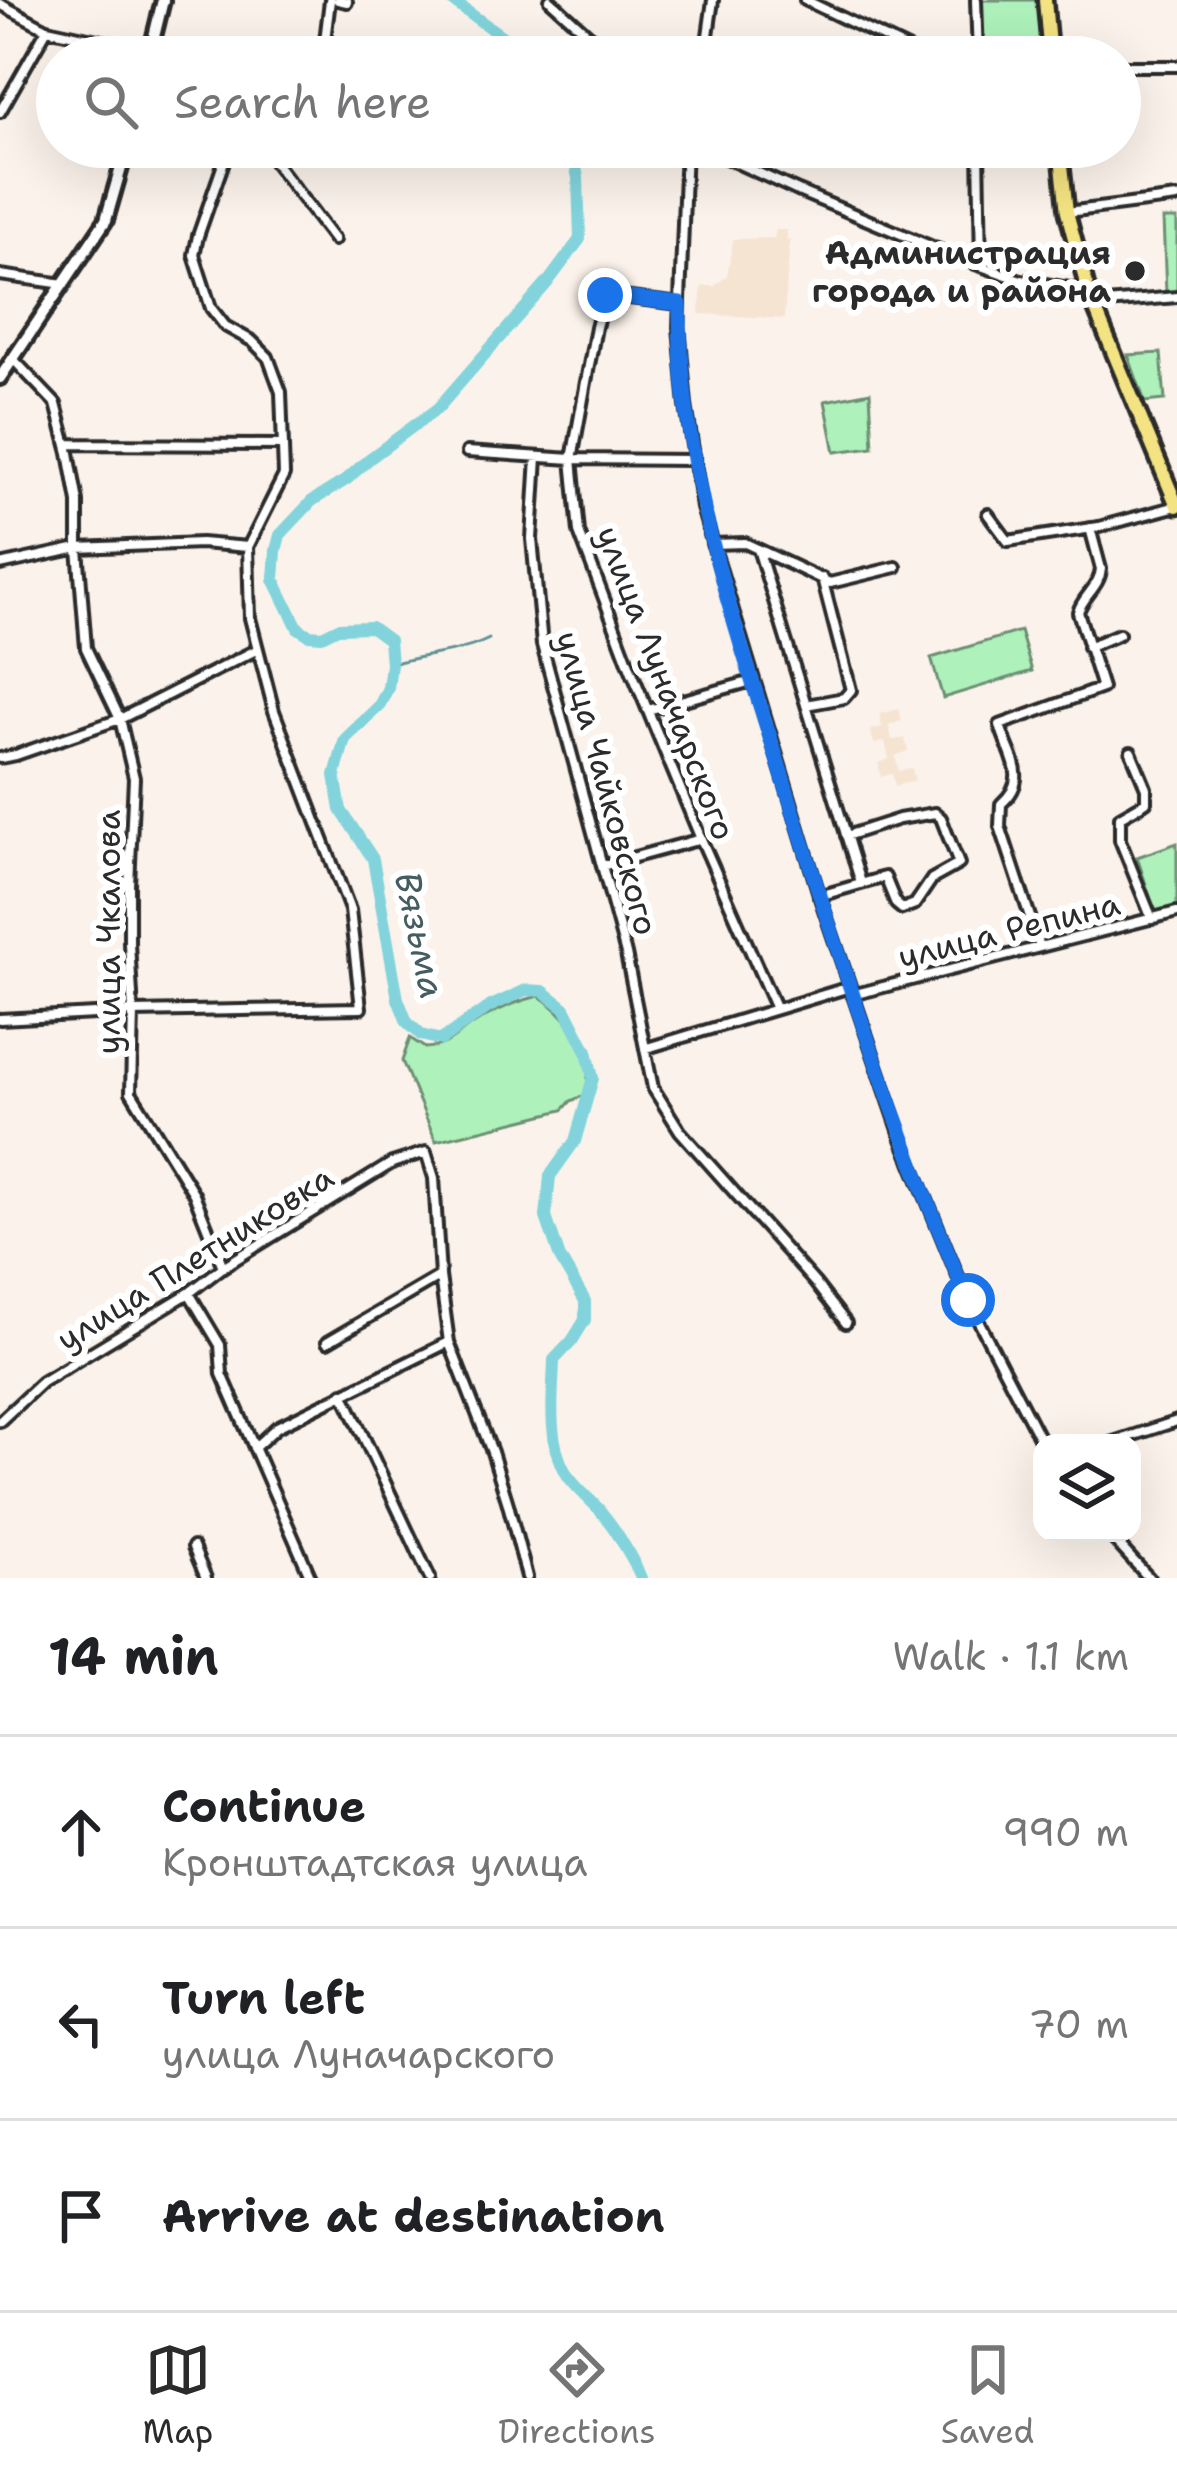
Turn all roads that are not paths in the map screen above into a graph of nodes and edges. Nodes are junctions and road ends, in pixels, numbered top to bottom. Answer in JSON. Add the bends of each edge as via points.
{"nodes":[{"id":1,"x":163,"y":0,"type":"edge"},
{"id":2,"x":334,"y":0,"type":"edge"},
{"id":3,"x":550,"y":0,"type":"edge"},
{"id":4,"x":713,"y":0,"type":"edge"},
{"id":5,"x":976,"y":0,"type":"edge"},
{"id":6,"x":1045,"y":0,"type":"edge"},
{"id":7,"x":807,"y":1,"type":"edge"},
{"id":8,"x":347,"y":2,"type":"edge"},
{"id":9,"x":0,"y":4,"type":"edge"},
{"id":10,"x":47,"y":28,"type":"junction"},
{"id":11,"x":43,"y":36,"type":"edge"},
{"id":12,"x":77,"y":36,"type":"edge"},
{"id":13,"x":154,"y":36,"type":"edge"},
{"id":14,"x":327,"y":36,"type":"edge"},
{"id":15,"x":590,"y":36,"type":"edge"},
{"id":16,"x":708,"y":36,"type":"edge"},
{"id":17,"x":880,"y":36,"type":"edge"},
{"id":18,"x":977,"y":36,"type":"edge"},
{"id":19,"x":1048,"y":36,"type":"edge"},
{"id":20,"x":36,"y":48,"type":"edge"},
{"id":21,"x":1177,"y":65,"type":"edge"},
{"id":22,"x":1141,"y":66,"type":"edge"},
{"id":23,"x":0,"y":112,"type":"edge"},
{"id":24,"x":121,"y":168,"type":"edge"},
{"id":25,"x":222,"y":168,"type":"edge"},
{"id":26,"x":278,"y":168,"type":"edge"},
{"id":27,"x":685,"y":168,"type":"edge"},
{"id":28,"x":748,"y":168,"type":"edge"},
{"id":29,"x":980,"y":168,"type":"edge"},
{"id":30,"x":1062,"y":168,"type":"edge"},
{"id":31,"x":1177,"y":198,"type":"edge"},
{"id":32,"x":1067,"y":212,"type":"junction"},
{"id":33,"x":334,"y":240,"type":"dead end"},
{"id":34,"x":981,"y":266,"type":"junction"},
{"id":35,"x":0,"y":274,"type":"edge"},
{"id":36,"x":65,"y":284,"type":"junction"},
{"id":37,"x":1177,"y":297,"type":"edge"},
{"id":38,"x":1091,"y":298,"type":"junction"},
{"id":39,"x":680,"y":304,"type":"junction"},
{"id":40,"x":13,"y":359,"type":"junction"},
{"id":41,"x":0,"y":378,"type":"edge"},
{"id":42,"x":67,"y":444,"type":"junction"},
{"id":43,"x":283,"y":445,"type":"junction"},
{"id":44,"x":466,"y":452,"type":"dead end"},
{"id":45,"x":537,"y":457,"type":"junction"},
{"id":46,"x":572,"y":459,"type":"junction"},
{"id":47,"x":694,"y":460,"type":"junction"},
{"id":48,"x":1177,"y":506,"type":"edge"},
{"id":49,"x":988,"y":514,"type":"dead end"},
{"id":50,"x":1090,"y":528,"type":"junction"},
{"id":51,"x":712,"y":544,"type":"junction"},
{"id":52,"x":78,"y":548,"type":"junction"},
{"id":53,"x":248,"y":548,"type":"junction"},
{"id":54,"x":758,"y":549,"type":"junction"},
{"id":55,"x":0,"y":565,"type":"edge"},
{"id":56,"x":896,"y":566,"type":"dead end"},
{"id":57,"x":822,"y":578,"type":"junction"},
{"id":58,"x":1119,"y":634,"type":"dead end"},
{"id":59,"x":1088,"y":647,"type":"junction"},
{"id":60,"x":258,"y":649,"type":"junction"},
{"id":61,"x":752,"y":681,"type":"junction"},
{"id":62,"x":806,"y":705,"type":"junction"},
{"id":63,"x":648,"y":710,"type":"junction"},
{"id":64,"x":120,"y":719,"type":"junction"},
{"id":65,"x":1132,"y":752,"type":"dead end"},
{"id":66,"x":0,"y":758,"type":"edge"},
{"id":67,"x":847,"y":836,"type":"junction"},
{"id":68,"x":701,"y":839,"type":"junction"},
{"id":69,"x":602,"y":866,"type":"junction"},
{"id":70,"x":861,"y":884,"type":"junction"},
{"id":71,"x":819,"y":896,"type":"junction"},
{"id":72,"x":1177,"y":912,"type":"edge"},
{"id":73,"x":1152,"y":919,"type":"junction"},
{"id":74,"x":1040,"y":947,"type":"junction"},
{"id":75,"x":851,"y":991,"type":"junction"},
{"id":76,"x":776,"y":1009,"type":"junction"},
{"id":77,"x":133,"y":1012,"type":"junction"},
{"id":78,"x":0,"y":1019,"type":"edge"},
{"id":79,"x":646,"y":1048,"type":"junction"},
{"id":80,"x":224,"y":1267,"type":"junction"},
{"id":81,"x":440,"y":1276,"type":"junction"},
{"id":82,"x":189,"y":1292,"type":"junction"},
{"id":83,"x":846,"y":1323,"type":"dead end"},
{"id":84,"x":327,"y":1342,"type":"dead end"},
{"id":85,"x":448,"y":1342,"type":"junction"},
{"id":86,"x":343,"y":1394,"type":"junction"},
{"id":87,"x":0,"y":1421,"type":"edge"},
{"id":88,"x":1177,"y":1421,"type":"edge"},
{"id":89,"x":1037,"y":1434,"type":"edge"},
{"id":90,"x":1137,"y":1434,"type":"edge"},
{"id":91,"x":254,"y":1448,"type":"junction"},
{"id":92,"x":1116,"y":1542,"type":"edge"},
{"id":93,"x":193,"y":1547,"type":"dead end"},
{"id":94,"x":527,"y":1577,"type":"edge"},
{"id":95,"x":206,"y":1578,"type":"edge"},
{"id":96,"x":311,"y":1578,"type":"edge"},
{"id":97,"x":430,"y":1578,"type":"edge"},
{"id":98,"x":1149,"y":1578,"type":"edge"}],
"edges":[{"from":1,"to":13,"type":"main road"},
{"from":2,"to":8,"type":"street"},
{"from":2,"to":14,"type":"street"},
{"from":3,"to":15,"type":"street"},
{"from":4,"to":16,"type":"street"},
{"from":5,"to":18,"type":"street"},
{"from":6,"to":19,"type":"main road"},
{"from":7,"to":17,"type":"street"},
{"from":9,"to":10,"type":"street"},
{"from":10,"to":11,"type":"street"},
{"from":10,"to":12,"type":"street"},
{"from":20,"to":23,"type":"street"},
{"from":21,"to":22,"type":"street"},
{"from":24,"to":36,"type":"main road","via":[[106,220]]},
{"from":25,"to":43,"type":"street","via":[[194,255],[211,308],[268,357],[281,392]]},
{"from":26,"to":33,"type":"street"},
{"from":27,"to":39,"type":"street"},
{"from":28,"to":34,"type":"street"},
{"from":29,"to":34,"type":"street"},
{"from":30,"to":32,"type":"main road"},
{"from":31,"to":32,"type":"street"},
{"from":32,"to":38,"type":"main road"},
{"from":34,"to":38,"type":"street"},
{"from":35,"to":36,"type":"street"},
{"from":36,"to":40,"type":"main road"},
{"from":37,"to":38,"type":"street"},
{"from":38,"to":48,"type":"main road"},
{"from":39,"to":46,"type":"street","name":"улица Луначарского","via":[[605,295]]},
{"from":39,"to":47,"type":"street"},
{"from":40,"to":41,"type":"main road"},
{"from":40,"to":42,"type":"street","name":"улица Чкалова","via":[[56,404]]},
{"from":42,"to":43,"type":"street"},
{"from":42,"to":52,"type":"street","name":"улица Чкалова"},
{"from":43,"to":53,"type":"street","via":[[284,475]]},
{"from":44,"to":45,"type":"street"},
{"from":45,"to":46,"type":"street"},
{"from":45,"to":69,"type":"street","name":"улица Чайковского","via":[[532,539],[542,645]]},
{"from":46,"to":47,"type":"street"},
{"from":46,"to":63,"type":"street","name":"улица Луначарского","via":[[579,532]]},
{"from":47,"to":51,"type":"street"},
{"from":48,"to":50,"type":"street"},
{"from":49,"to":50,"type":"street","via":[[1008,541]]},
{"from":50,"to":59,"type":"street","via":[[1101,576],[1078,612]]},
{"from":51,"to":54,"type":"street"},
{"from":51,"to":61,"type":"street"},
{"from":52,"to":53,"type":"street"},
{"from":52,"to":55,"type":"street"},
{"from":52,"to":64,"type":"street","name":"улица Чкалова","via":[[86,648]]},
{"from":53,"to":60,"type":"street"},
{"from":54,"to":57,"type":"street"},
{"from":54,"to":62,"type":"street"},
{"from":56,"to":57,"type":"street","via":[[830,583]]},
{"from":57,"to":62,"type":"street","via":[[851,690]]},
{"from":58,"to":59,"type":"street"},
{"from":59,"to":74,"type":"street","via":[[1102,688],[1000,725],[1018,780],[1001,804],[1000,826]]},
{"from":60,"to":64,"type":"street"},
{"from":60,"to":77,"type":"street","via":[[350,910],[362,1008]]},
{"from":61,"to":63,"type":"street"},
{"from":61,"to":71,"type":"street"},
{"from":62,"to":67,"type":"street"},
{"from":63,"to":68,"type":"street","name":"улица Луначарского"},
{"from":64,"to":66,"type":"street"},
{"from":64,"to":77,"type":"street","name":"улица Чкалова","via":[[134,778]]},
{"from":65,"to":73,"type":"street","via":[[1146,802],[1120,817],[1120,840]]},
{"from":67,"to":70,"type":"street"},
{"from":67,"to":70,"type":"street","via":[[935,813],[958,861],[902,909],[888,879]]},
{"from":68,"to":69,"type":"street"},
{"from":68,"to":76,"type":"street","name":"улица Луначарского"},
{"from":69,"to":79,"type":"street","name":"улица Чайковского"},
{"from":70,"to":71,"type":"street"},
{"from":71,"to":75,"type":"street"},
{"from":72,"to":73,"type":"street","name":"улица Репина"},
{"from":73,"to":74,"type":"street","name":"улица Репина"},
{"from":74,"to":75,"type":"street","name":"улица Репина"},
{"from":75,"to":76,"type":"street","name":"улица Репина"},
{"from":75,"to":89,"type":"street","via":[[937,1228]]},
{"from":76,"to":79,"type":"street","name":"улица Репина"},
{"from":77,"to":78,"type":"street"},
{"from":77,"to":80,"type":"street","name":"улица Чкалова","via":[[131,1092],[194,1194]]},
{"from":79,"to":83,"type":"street","name":"улица Чайковского","via":[[653,1088],[680,1131]]},
{"from":80,"to":81,"type":"street","name":"улица Плетниковка","via":[[392,1163],[426,1152]]},
{"from":80,"to":82,"type":"street","name":"улица Плетниковка"},
{"from":81,"to":84,"type":"street"},
{"from":81,"to":85,"type":"street"},
{"from":82,"to":87,"type":"street","name":"улица Плетниковка","via":[[42,1382]]},
{"from":82,"to":91,"type":"street","via":[[220,1345],[222,1374]]},
{"from":85,"to":86,"type":"street"},
{"from":85,"to":94,"type":"street","via":[[492,1452]]},
{"from":86,"to":91,"type":"street","via":[[277,1427]]},
{"from":86,"to":97,"type":"street"},
{"from":88,"to":90,"type":"street"},
{"from":91,"to":96,"type":"street"},
{"from":92,"to":98,"type":"street"},
{"from":93,"to":95,"type":"street"}]}
